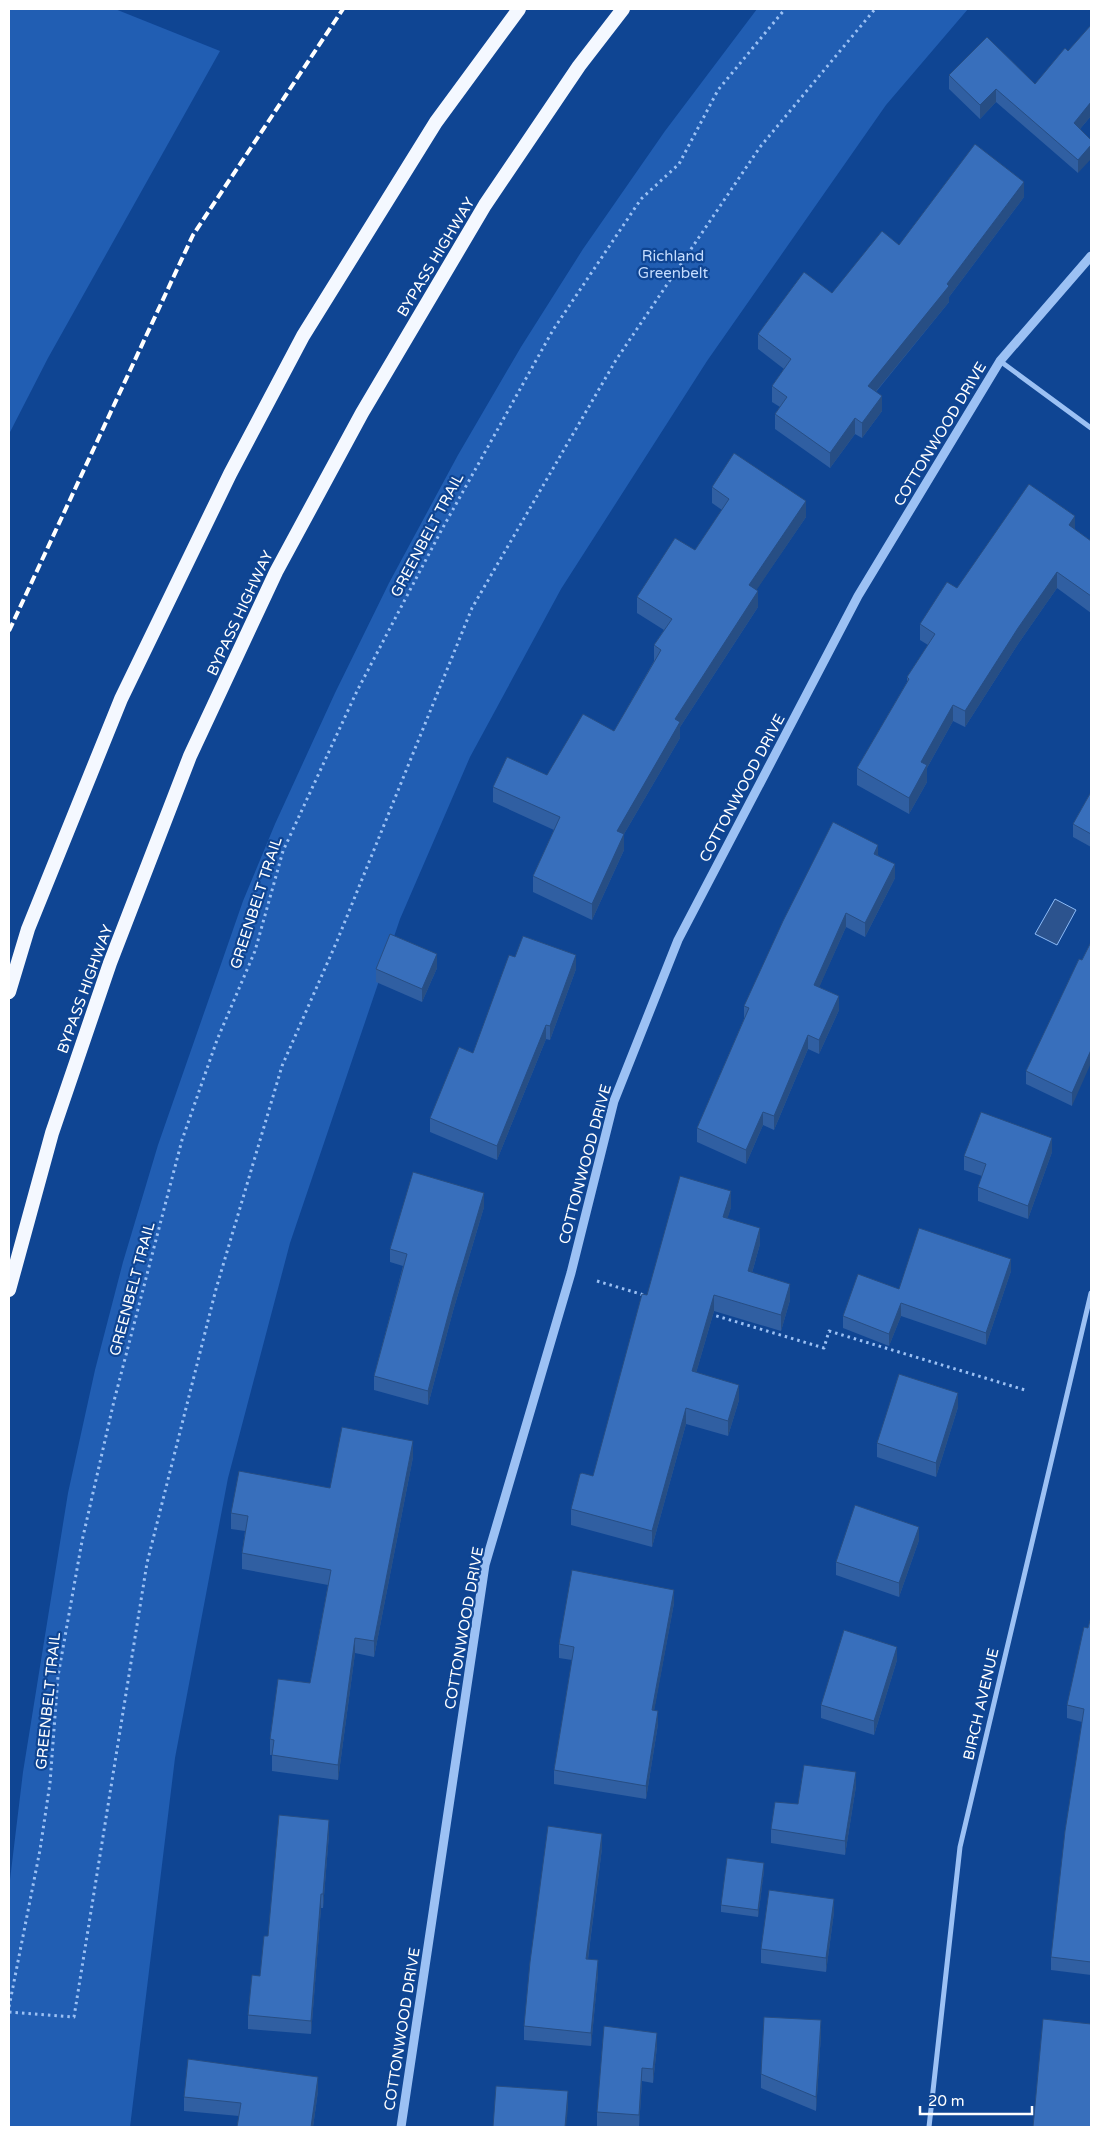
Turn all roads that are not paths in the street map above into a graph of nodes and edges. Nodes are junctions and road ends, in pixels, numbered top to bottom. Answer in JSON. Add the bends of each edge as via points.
{"nodes":[{"id":1,"x":519,"y":9,"type":"edge"},
{"id":2,"x":623,"y":9,"type":"edge"},
{"id":3,"x":1091,"y":256,"type":"edge"},
{"id":4,"x":1000,"y":361,"type":"junction"},
{"id":5,"x":1091,"y":428,"type":"edge"},
{"id":6,"x":9,"y":992,"type":"edge"},
{"id":7,"x":9,"y":1290,"type":"edge"},
{"id":8,"x":1091,"y":1293,"type":"edge"},
{"id":9,"x":401,"y":2127,"type":"edge"},
{"id":10,"x":928,"y":2127,"type":"edge"}],
"edges":[{"from":1,"to":6,"type":"highway","via":[[436,122],[313,320],[230,474],[121,699],[28,929]]},
{"from":2,"to":7,"type":"highway","name":"BYPASS HIGHWAY","via":[[579,66],[485,205],[362,413],[276,572],[190,756],[110,963],[52,1133]]},
{"from":3,"to":4,"type":"street","name":"COTTONWOOD DRIVE"},
{"from":4,"to":5,"type":"street"},
{"from":4,"to":9,"type":"street","name":"COTTONWOOD DRIVE","via":[[853,605],[678,940],[614,1100],[571,1274],[485,1565]]},
{"from":8,"to":10,"type":"street","name":"BIRCH AVENUE","via":[[960,1847]]}]}
